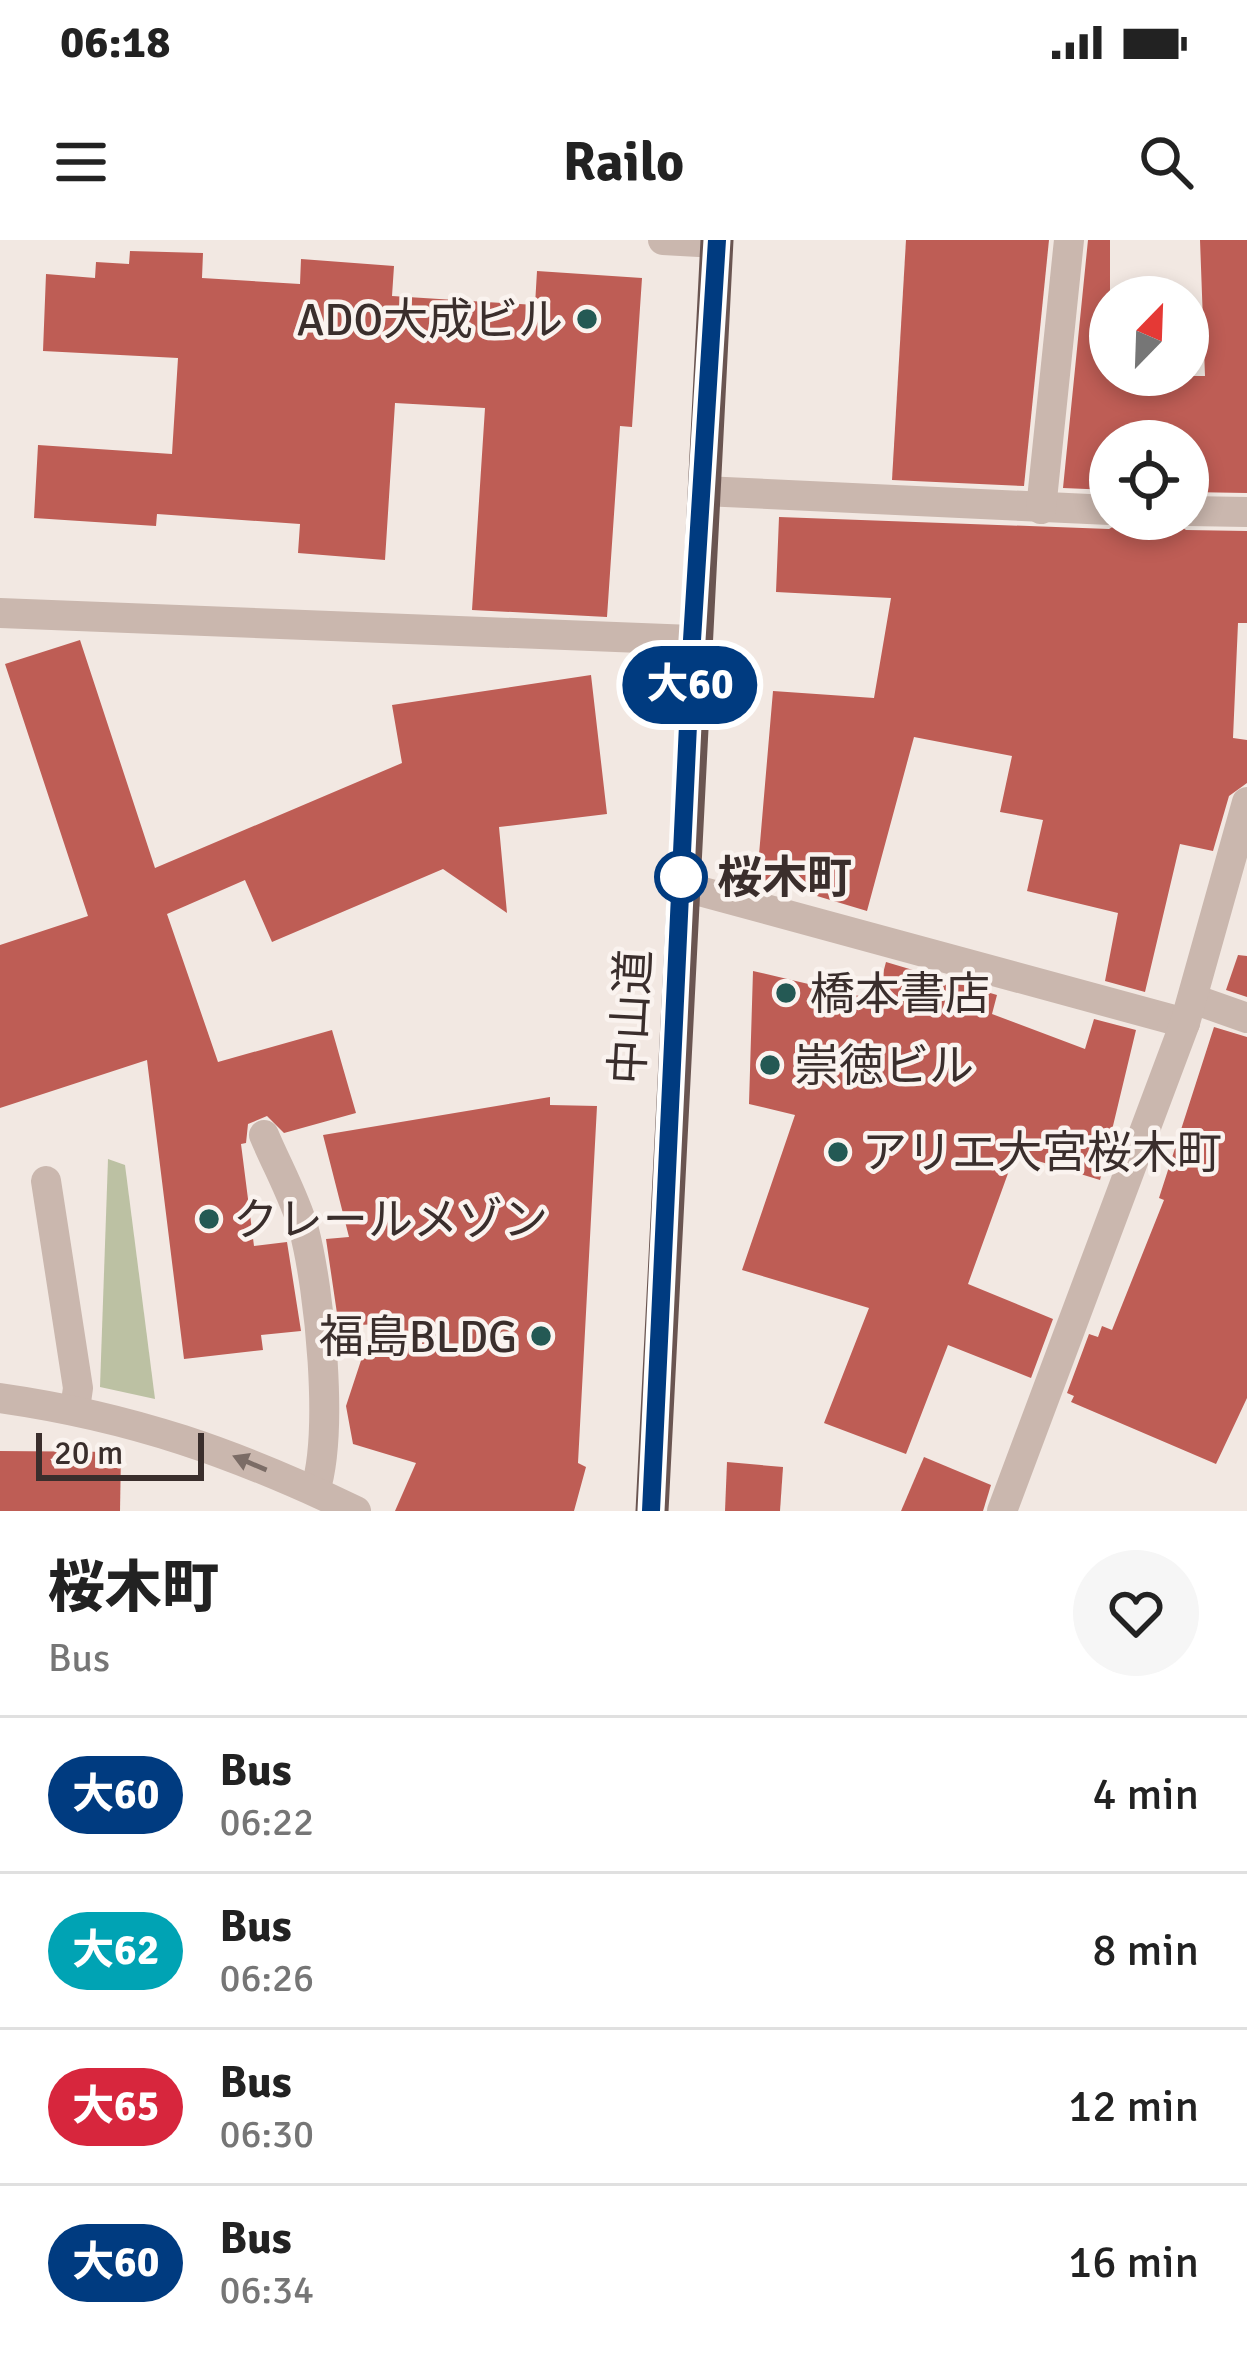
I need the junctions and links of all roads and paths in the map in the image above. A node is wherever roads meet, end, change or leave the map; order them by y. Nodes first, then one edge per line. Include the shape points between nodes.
1 (663, 240) edge
2 (1069, 240) edge
3 (717, 241) edge
4 (703, 491) junction
5 (1041, 508) junction
6 (1089, 509) edge
7 (1209, 511) edge
8 (1247, 512) edge
9 (0, 613) edge
10 (692, 640) junction
11 (1247, 802) edge
12 (681, 886) junction
13 (1189, 1011) junction
14 (1247, 1018) edge
15 (264, 1135) dead end
16 (46, 1180) dead end
17 (0, 1398) edge
18 (75, 1409) junction
19 (315, 1491) junction
20 (356, 1511) edge
21 (652, 1511) edge
22 (1002, 1511) edge

1 - 3 street
2 - 5 street
3 - 4 highway, 中山道
4 - 5 street
4 - 10 highway, 中山道
5 - 6 street
7 - 8 street
9 - 10 street
10 - 12 highway, 中山道
11 - 13 street
12 - 13 street
12 - 21 highway, 中山道
13 - 14 street
13 - 22 street
15 - 19 street via 304,1230 325,1462
16 - 18 street
17 - 18 street
19 -> 18 street via 199,1441
19 - 20 street

